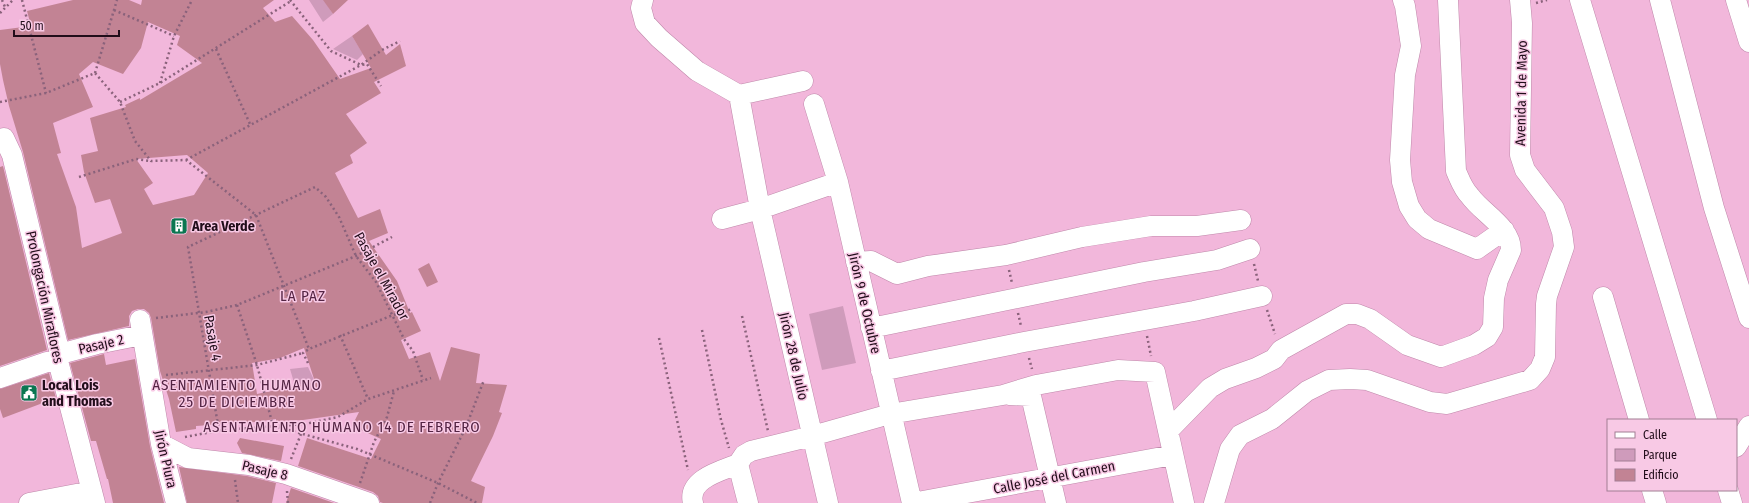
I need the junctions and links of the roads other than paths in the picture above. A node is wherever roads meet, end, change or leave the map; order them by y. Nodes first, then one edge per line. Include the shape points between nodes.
1 (643, 0) edge
2 (1403, 0) edge
3 (1448, 0) edge
4 (1520, 0) edge
5 (1580, 0) edge
6 (1660, 0) edge
7 (1736, 0) edge
8 (1749, 42) edge
9 (804, 81) dead end
10 (739, 95) junction
11 (814, 104) dead end
12 (4, 138) dead end
13 (838, 182) junction
14 (760, 209) junction
15 (722, 219) dead end
16 (1242, 220) dead end
17 (1504, 230) junction
18 (1250, 250) dead end
19 (856, 262) junction
20 (1262, 296) dead end
21 (1603, 297) dead end
22 (1749, 318) edge
23 (141, 328) joint
24 (871, 328) junction
25 (59, 357) junction
26 (881, 371) junction
27 (0, 378) edge
28 (1004, 395) junction
29 (890, 414) junction
30 (1639, 419) edge
31 (1707, 419) edge
32 (1749, 426) edge
33 (1168, 431) junction
34 (812, 436) junction
35 (161, 442) junction
36 (1737, 445) edge
37 (1173, 455) junction
38 (736, 465) junction
39 (1050, 478) junction
40 (1652, 491) edge
41 (1728, 491) edge
42 (694, 495) edge
43 (93, 497) edge
44 (362, 501) edge
45 (29, 503) edge
46 (176, 503) edge
47 (748, 503) edge
48 (828, 503) edge
49 (912, 503) edge
50 (1056, 503) edge
51 (1184, 503) edge
52 (1214, 503) edge
53 (1656, 503) edge
54 (1732, 503) edge

1 - 10 street via 641,8 645,23 659,38 697,72
2 - 17 street via 1411,46 1405,75 1400,160 1402,182 1409,206 1417,220 1429,229 1477,249
3 - 17 street via 1456,171 1470,197
4 - 52 street, Avenida 1 de Mayo via 1520,155 1525,170 1554,208 1564,247 1546,304 1545,357 1540,369 1530,380 1447,404 1430,402 1367,380 1329,380 1308,391 1272,419 1240,435 1230,449
5 - 31 street
6 - 22 street via 1714,208
7 - 8 street
9 - 10 street
10 - 14 street, Jirón 28 de Julio
11 - 13 street, Jirón 9 de Octubre
12 - 25 street, Prolongación Miraflores via 12,155
13 - 14 street
13 - 19 street, Jirón 9 de Octubre
14 - 15 street
14 - 34 street, Jirón 28 de Julio
16 - 19 street via 1197,226 1151,226 1082,237 1006,255 928,266 897,274 871,261
17 - 33 street via 1511,250 1498,280 1494,298 1493,327 1487,336 1474,345 1441,356 1407,345 1370,319 1357,314 1346,314 1281,350 1274,359 1225,379 1210,388
18 - 24 street via 1217,260 1144,272
19 - 24 street, Jirón 9 de Octubre
20 - 26 street
21 - 30 street
23 - 25 street, Pasaje 2
23 - 35 street, Jirón Piura
24 - 26 street, Jirón 9 de Octubre
25 - 27 street, Pasaje 2
25 - 43 street, Prolongación Miraflores
26 - 29 street, Jirón 9 de Octubre
28 - 29 street
28 - 33 street via 1036,385 1118,370 1154,372
28 - 39 street via 1031,396
29 - 34 street
29 - 49 street, Jirón 9 de Octubre
32 - 36 street
33 - 37 street
34 - 38 street via 751,451
34 - 48 street, Jirón 28 de Julio
35 - 44 street, Pasaje 8 via 188,458 233,463 286,474
35 - 46 street, Jirón Piura
37 - 39 street, Calle José del Carmen
37 - 51 street
38 - 42 street via 701,481
38 - 47 street
39 - 49 street, Calle José del Carmen
39 - 50 street
40 - 53 street
41 - 54 street
43 - 45 street

